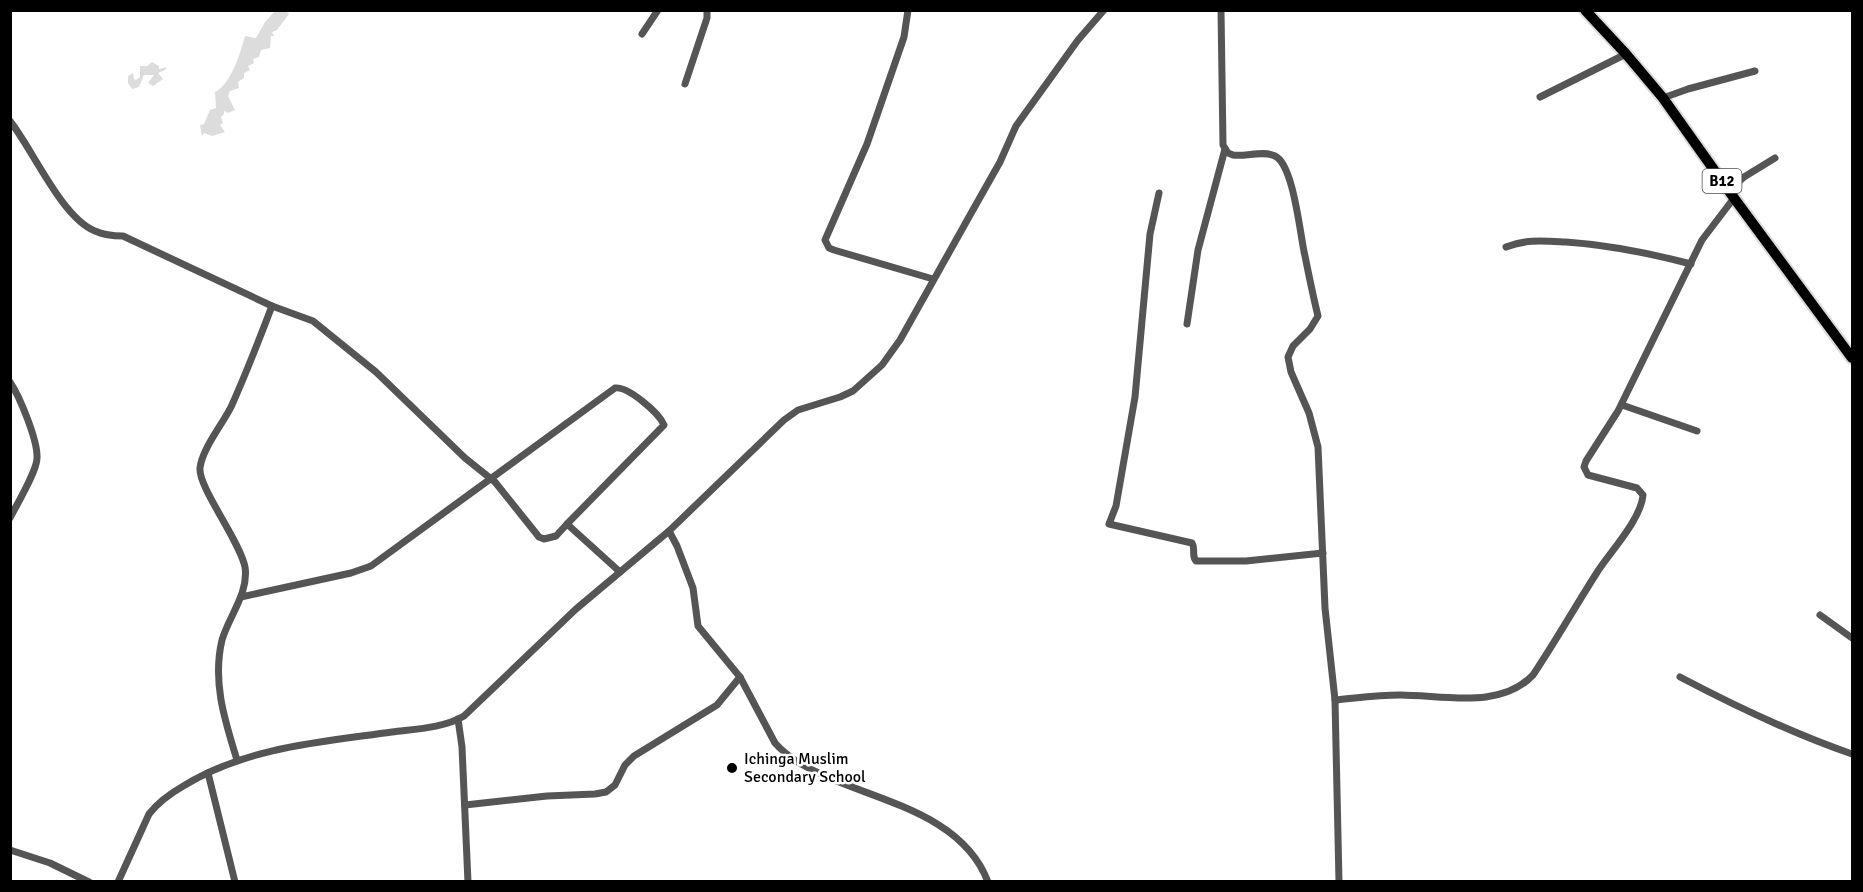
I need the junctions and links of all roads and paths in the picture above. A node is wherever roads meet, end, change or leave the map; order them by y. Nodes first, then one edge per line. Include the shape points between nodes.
1 (658, 10) edge
2 (707, 10) edge
3 (908, 10) edge
4 (1104, 10) edge
5 (1221, 10) edge
6 (1585, 10) edge
7 (642, 34) dead end
8 (1626, 54) junction
9 (1755, 71) dead end
10 (685, 84) dead end
11 (1540, 97) dead end
12 (1663, 98) junction
13 (10, 121) edge
14 (1226, 149) junction
15 (1775, 158) dead end
16 (1158, 193) dead end
17 (1731, 194) junction
18 (1506, 247) dead end
19 (1691, 264) junction
20 (933, 279) junction
21 (272, 306) junction
22 (1187, 324) dead end
23 (1852, 358) edge
24 (10, 382) edge
25 (1622, 405) junction
26 (1697, 431) dead end
27 (491, 479) junction
28 (10, 518) edge
29 (567, 524) junction
30 (669, 531) junction
31 (1323, 553) junction
32 (620, 572) junction
33 (241, 597) junction
34 (1820, 615) dead end
35 (1852, 638) edge
36 (740, 677) junction
37 (1680, 677) dead end
38 (1335, 700) junction
39 (458, 719) junction
40 (1852, 754) edge
41 (237, 760) junction
42 (208, 773) junction
43 (465, 805) junction
44 (10, 850) edge
45 (89, 882) edge
46 (118, 882) edge
47 (235, 882) edge
48 (468, 882) edge
49 (988, 882) edge
50 (1339, 882) edge

1 - 7 street
2 - 10 street
3 - 20 street via 904,37 867,144 825,240 834,250
4 - 20 street via 1017,126
5 - 14 street
6 - 8 highway, B12
8 - 11 street
8 - 12 highway, B12
9 - 12 street
12 - 17 highway, B12
13 - 21 street via 69,208 89,227 111,236 123,236
14 - 22 street via 1198,250
14 - 31 street via 1233,155 1277,157 1296,203 1318,316 1288,357 1317,438
15 - 17 street via 1744,177
16 - 31 street via 1150,234 1135,397 1116,506 1109,524 1191,543 1196,561 1246,561
17 - 19 street
17 - 23 highway, B12
18 - 19 street via 1544,241 1602,245
19 - 25 street
20 - 30 street via 900,340 876,373 853,391 784,420
21 - 27 street via 324,329
21 - 33 street via 230,409 200,469 244,564
24 - 28 street via 25,412 38,458
25 - 26 street
25 - 38 street via 1584,469 1594,478 1639,489 1642,502 1533,675 1504,694 1489,696 1385,695
27 - 29 street via 540,537 556,536
27 - 29 street via 615,388 624,389 664,425
27 - 33 street via 371,566
29 - 32 street
30 - 32 street
30 - 36 street via 693,588 698,626
31 - 38 street
32 - 39 street
33 - 41 street via 223,639 218,677
34 - 35 street
36 - 43 street via 717,705 634,756 606,792
36 - 49 street via 782,751 818,773 944,827 978,863
37 - 40 street via 1799,736
38 - 50 street
39 - 41 street via 292,746
39 - 43 street
41 - 42 street
42 - 46 street via 155,806
42 - 47 street
43 - 48 street
44 - 45 street

